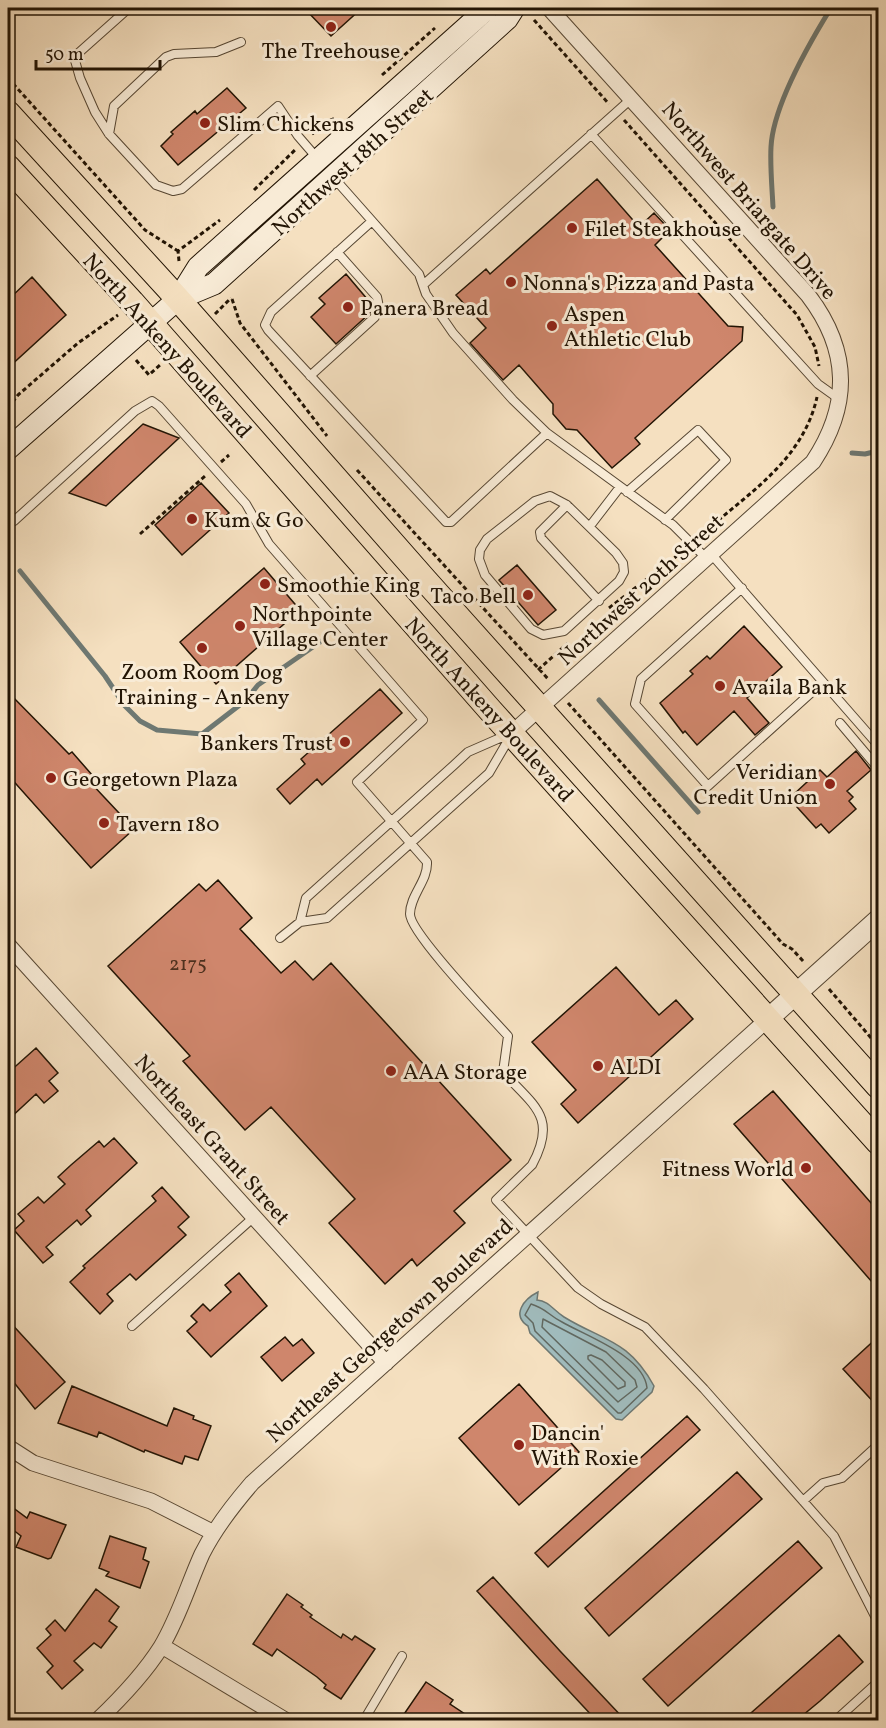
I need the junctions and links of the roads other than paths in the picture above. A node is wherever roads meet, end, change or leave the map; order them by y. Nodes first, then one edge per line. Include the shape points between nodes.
1 (129, 8) edge
2 (488, 8) edge
3 (514, 8) edge
4 (549, 8) edge
5 (242, 42) dead end
6 (631, 99) junction
7 (8, 113) edge
8 (109, 134) junction
9 (591, 134) junction
10 (318, 159) junction
11 (8, 167) edge
12 (334, 178) junction
13 (372, 220) junction
14 (337, 252) junction
15 (423, 285) junction
16 (178, 299) junction
17 (151, 323) junction
18 (310, 376) junction
19 (840, 400) junction
20 (547, 433) junction
21 (8, 449) edge
22 (798, 478) joint
23 (624, 490) junction
24 (567, 505) junction
25 (665, 520) junction
26 (14, 521) dead end
27 (590, 526) junction
28 (710, 557) junction
29 (742, 588) junction
30 (599, 600) junction
31 (823, 682) junction
32 (541, 709) junction
33 (840, 723) dead end
34 (512, 733) junction
35 (879, 745) edge
36 (879, 768) edge
37 (392, 822) junction
38 (411, 843) junction
39 (879, 920) edge
40 (300, 922) junction
41 (280, 938) dead end
42 (8, 945) edge
43 (796, 994) junction
44 (768, 1019) junction
45 (879, 1086) edge
46 (879, 1142) edge
47 (254, 1217) junction
48 (528, 1235) junction
49 (132, 1326) dead end
50 (386, 1363) junction
51 (879, 1445) edge
52 (8, 1447) edge
53 (803, 1501) junction
54 (214, 1533) junction
55 (879, 1622) edge
56 (162, 1646) junction
57 (402, 1656) dead end
58 (879, 1682) edge
59 (98, 1720) edge
60 (285, 1720) edge
61 (363, 1720) edge
62 (836, 1720) edge

1 - 8 lane via 74,57 94,112
2 - 10 main road
3 - 12 main road, Northwest 18th Street via 507,19
4 - 6 street, Northwest Briargate Drive
5 - 8 lane via 216,52 166,57 114,106
6 - 9 lane
6 - 19 street, Northwest Briargate Drive via 821,312 838,353
7 - 16 main road, North Ankeny Boulevard
8 - 10 lane via 156,185 173,191 182,189 278,106
9 - 15 lane
9 - 19 lane via 818,384
10 - 16 main road via 198,267
11 - 17 main road, North Ankeny Boulevard
12 - 13 lane
12 - 16 main road, Northwest 18th Street via 214,284
13 - 14 lane
13 - 15 lane via 419,274
14 - 18 lane via 377,297 379,307 375,317
14 - 18 lane via 267,318 268,330
15 - 20 lane via 453,333
16 - 17 main road
16 - 32 main road, North Ankeny Boulevard
17 - 21 main road
17 - 34 main road, North Ankeny Boulevard
18 - 20 lane via 446,522 451,522
19 - 22 street, Northwest Briargate Drive via 826,443
20 - 23 lane
22 - 28 street, Northwest 20th Street
23 - 25 lane
23 - 25 lane via 698,429 726,460
23 - 27 lane
24 - 27 lane
24 - 30 lane via 544,526 542,538
24 - 30 lane via 550,496 535,501 487,539 480,550 481,569 531,629 543,635 564,631
25 - 28 lane
26 - 37 lane via 147,402 159,406 246,504 269,544 423,720 357,782
27 - 30 lane via 623,562 619,582
28 - 29 lane
28 - 32 street, Northwest 20th Street
29 - 31 lane
29 - 31 lane via 641,679 634,704 708,786
31 - 35 lane
32 - 34 street, Northwest 20th Street
32 - 43 main road, North Ankeny Boulevard
33 - 36 lane
34 - 37 lane via 468,752
34 - 38 lane via 489,773
34 - 44 main road, North Ankeny Boulevard
37 - 38 lane
37 - 40 lane via 306,898
38 - 40 lane via 327,918
38 - 48 lane via 427,862 427,873 411,905 412,923 508,1036 503,1072 542,1115 544,1136 532,1165 496,1200
39 - 43 street
40 - 41 lane
42 - 47 street, Northeast Grant Street
43 - 44 street
43 - 45 main road, North Ankeny Boulevard
44 - 46 main road, North Ankeny Boulevard
44 - 48 street, Northeast Georgetown Boulevard
47 - 49 lane
47 - 50 street, Northeast Grant Street
48 - 50 street, Northeast Georgetown Boulevard
48 - 53 lane via 581,1291 645,1327 661,1341
50 - 54 street, Northeast Georgetown Boulevard via 252,1483
51 - 53 lane via 842,1478 823,1483
52 - 54 street via 33,1463 152,1501
53 - 55 lane via 834,1536
54 - 56 street, Northeast Georgetown Boulevard
56 - 59 street, Northeast Georgetown Boulevard
56 - 60 street
57 - 61 lane
58 - 62 lane

